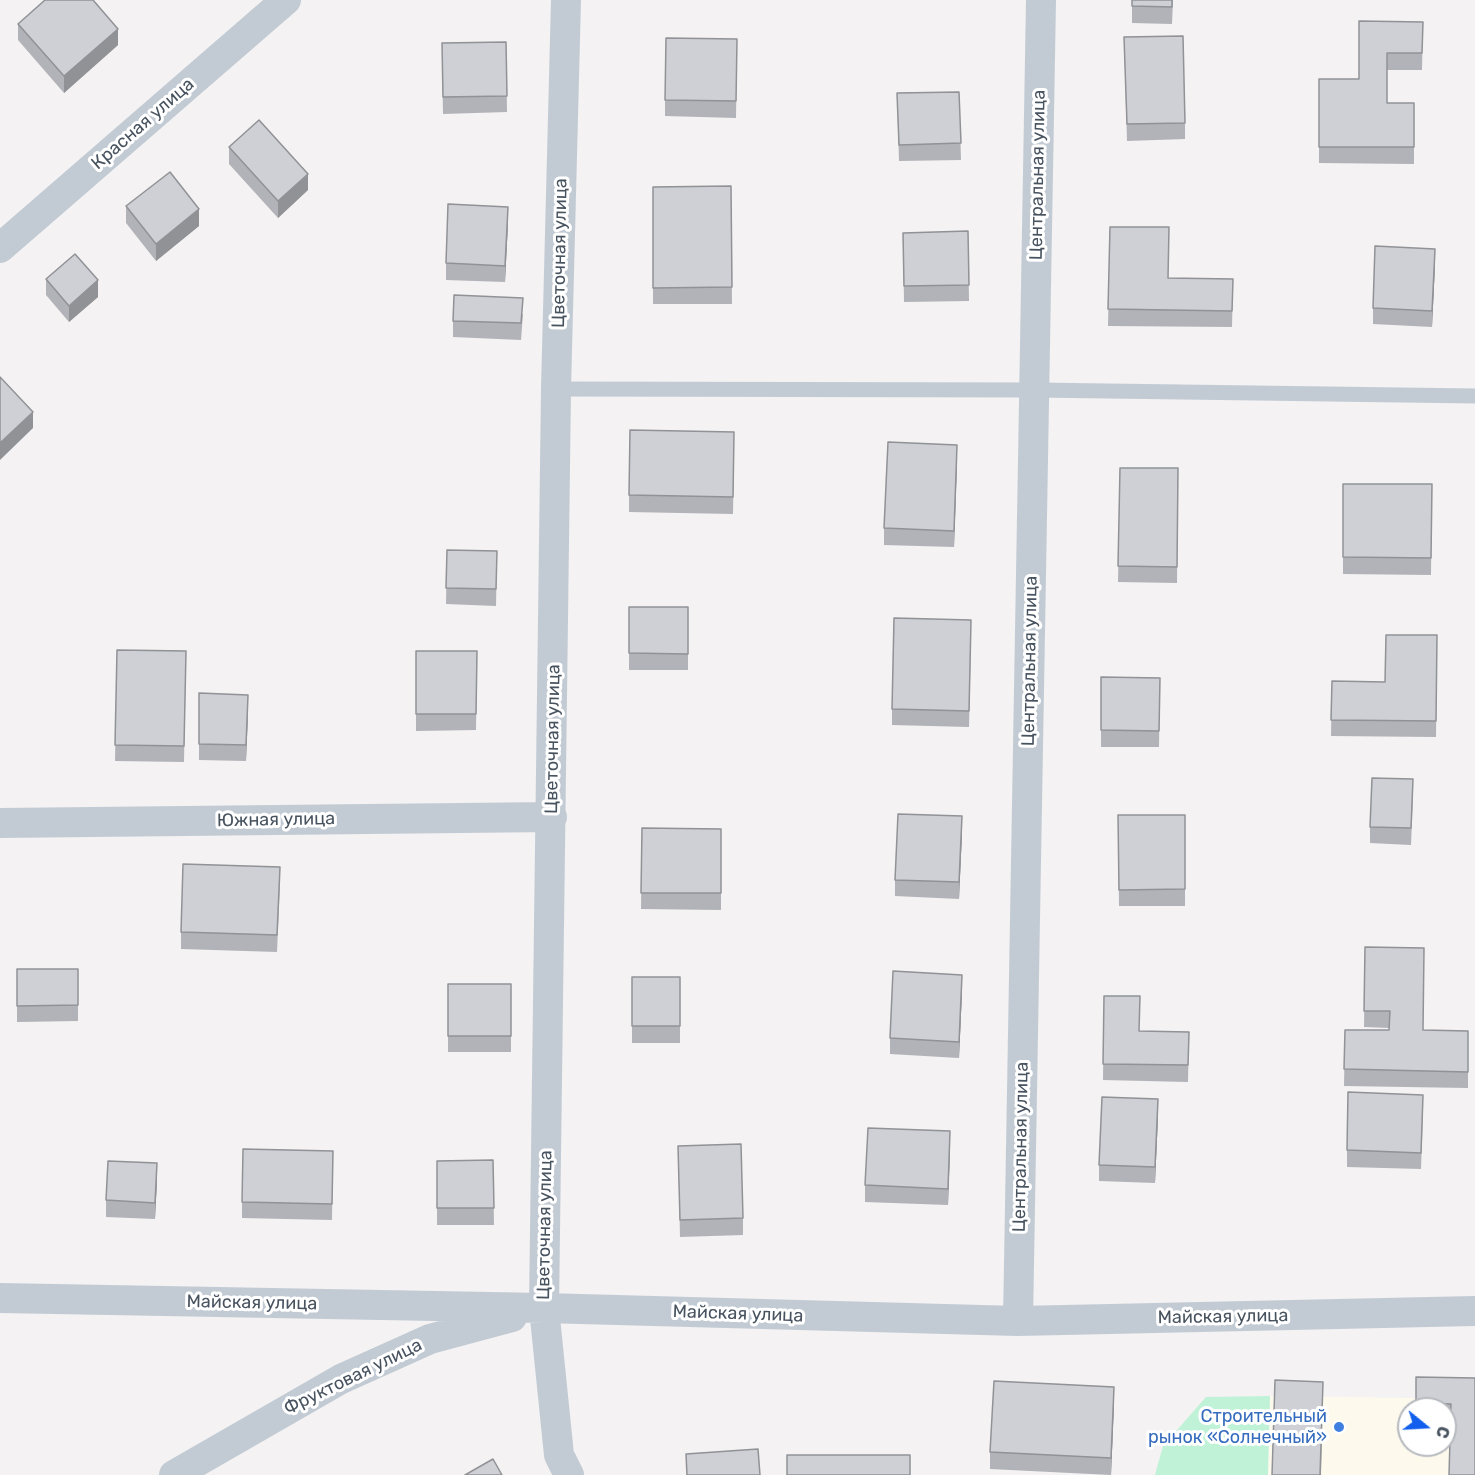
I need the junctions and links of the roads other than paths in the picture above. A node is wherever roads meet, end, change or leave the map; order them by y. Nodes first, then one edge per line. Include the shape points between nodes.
1 (286, 0) edge
2 (566, 0) edge
3 (1041, 0) edge
4 (0, 248) edge
5 (556, 389) junction
6 (1035, 390) junction
7 (1475, 396) edge
8 (552, 817) junction
9 (0, 823) edge
10 (0, 1298) edge
11 (544, 1308) junction
12 (1475, 1311) edge
13 (1018, 1321) junction
14 (174, 1475) edge
15 (569, 1475) edge

1 - 4 street, Красная улица
2 - 5 street, Цветочная улица
3 - 6 street, Центральная улица
5 - 6 lane
5 - 8 street, Цветочная улица
6 - 7 lane
6 - 13 street, Центральная улица
8 - 9 street, Южная улица
8 - 11 street, Цветочная улица
10 - 11 street, Майская улица
11 - 13 street, Майская улица
11 - 14 street, Фруктовая улица via 430,1339 341,1379
11 - 15 street, Цветочная улица via 559,1455
12 - 13 street, Майская улица

